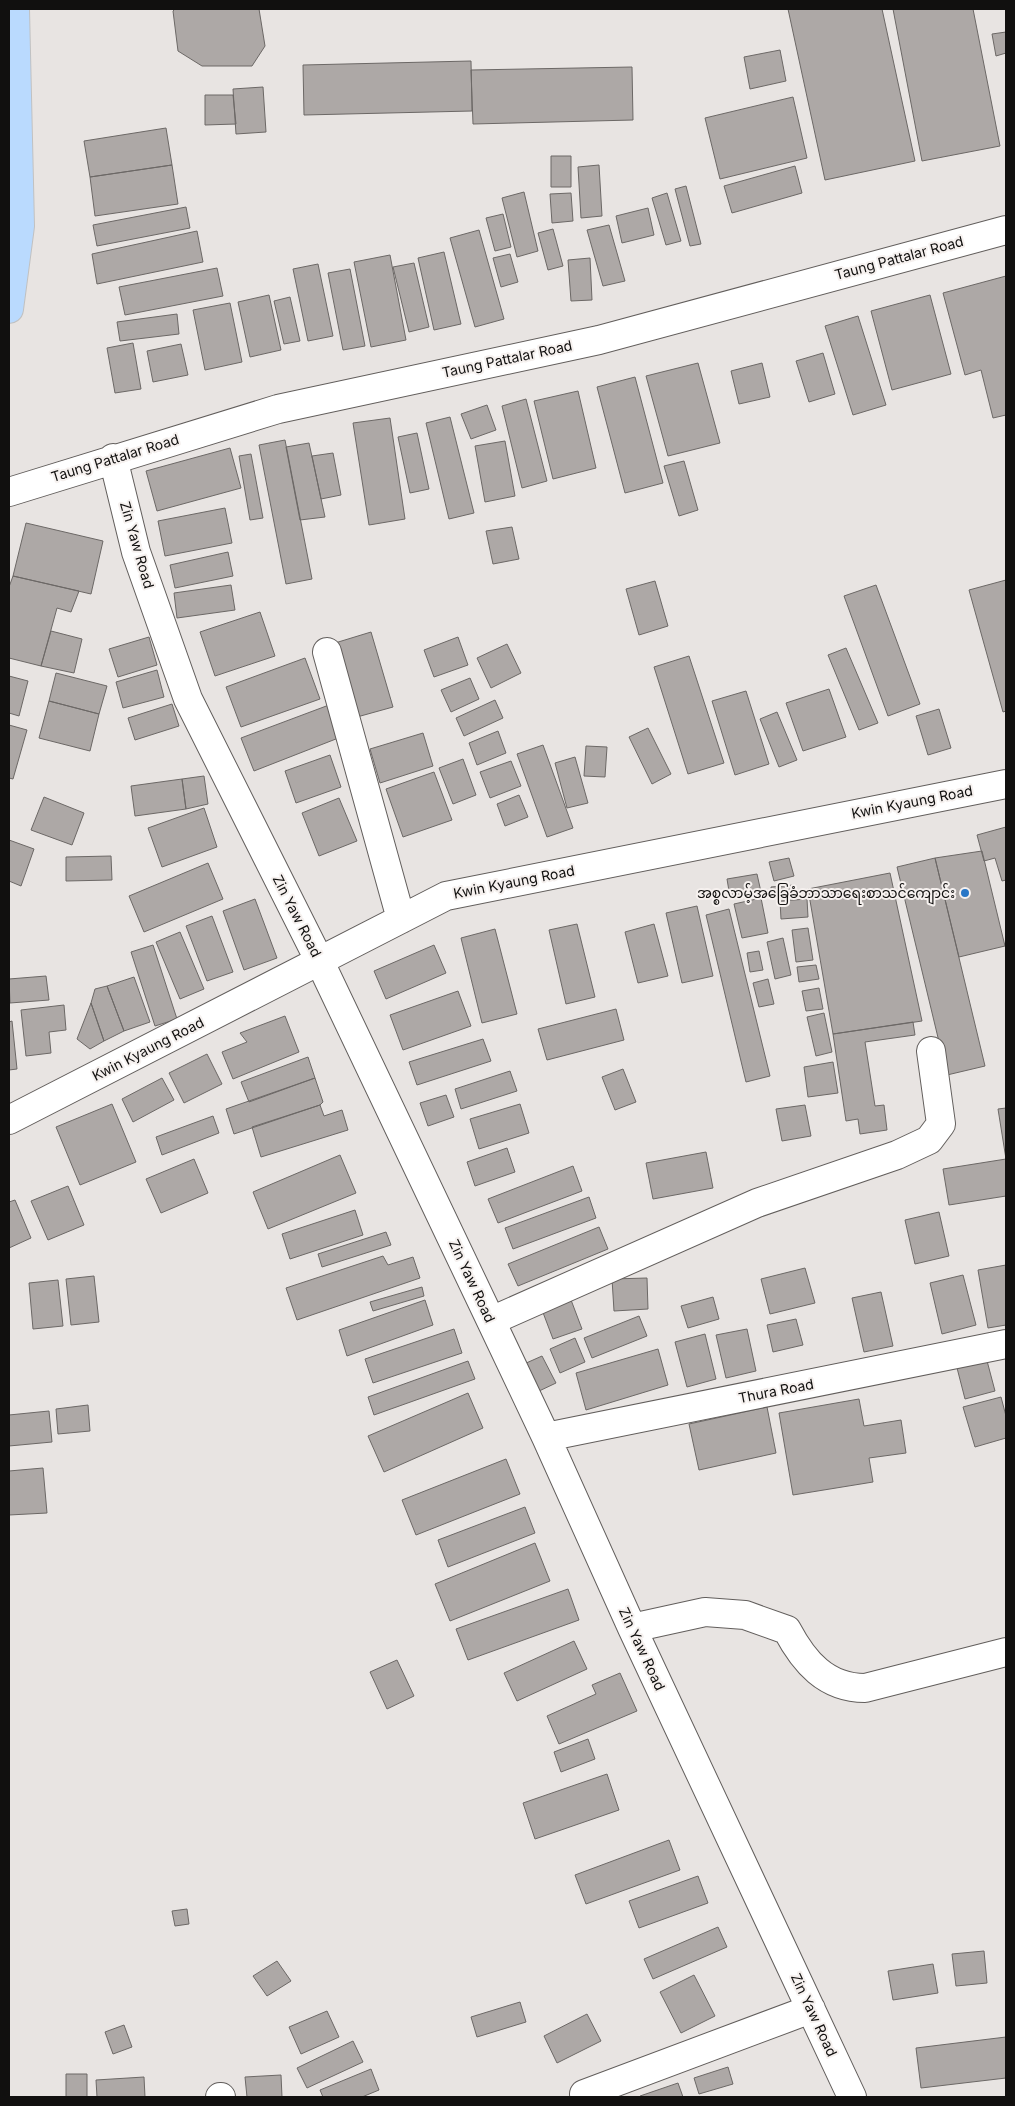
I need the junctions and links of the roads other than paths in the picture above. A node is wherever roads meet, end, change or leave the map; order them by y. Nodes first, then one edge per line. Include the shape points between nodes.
1 (15, 9) edge
2 (1006, 230) edge
3 (9, 309) edge
4 (114, 458) junction
5 (9, 492) edge
6 (328, 652) dead end
7 (1006, 784) edge
8 (401, 919) junction
9 (320, 962) junction
10 (931, 1051) dead end
11 (9, 1120) edge
12 (491, 1321) junction
13 (1006, 1344) edge
14 (546, 1437) junction
15 (632, 1628) junction
16 (1006, 1652) edge
17 (811, 2009) junction
18 (584, 2094) dead end
19 (852, 2097) edge

1 - 3 main road via 20,226
2 - 4 street, Taung Pattalar Road via 599,340 278,409
4 - 5 street, Taung Pattalar Road
4 - 9 street, Zin Yaw Road via 136,552 188,699
6 - 8 street
7 - 8 street, Kwin Kyaung Road via 446,896
8 - 9 street, Kwin Kyaung Road
9 - 11 street, Kwin Kyaung Road
9 - 12 street, Zin Yaw Road
10 - 12 street via 941,1124 929,1140 897,1155 757,1203
12 - 14 street, Zin Yaw Road
13 - 14 street, Thura Road
14 - 15 street, Zin Yaw Road
15 - 16 street via 704,1612 745,1615 786,1630 799,1653 821,1675 851,1688 865,1688
15 - 17 street, Zin Yaw Road
17 - 18 street
17 - 19 street, Zin Yaw Road

